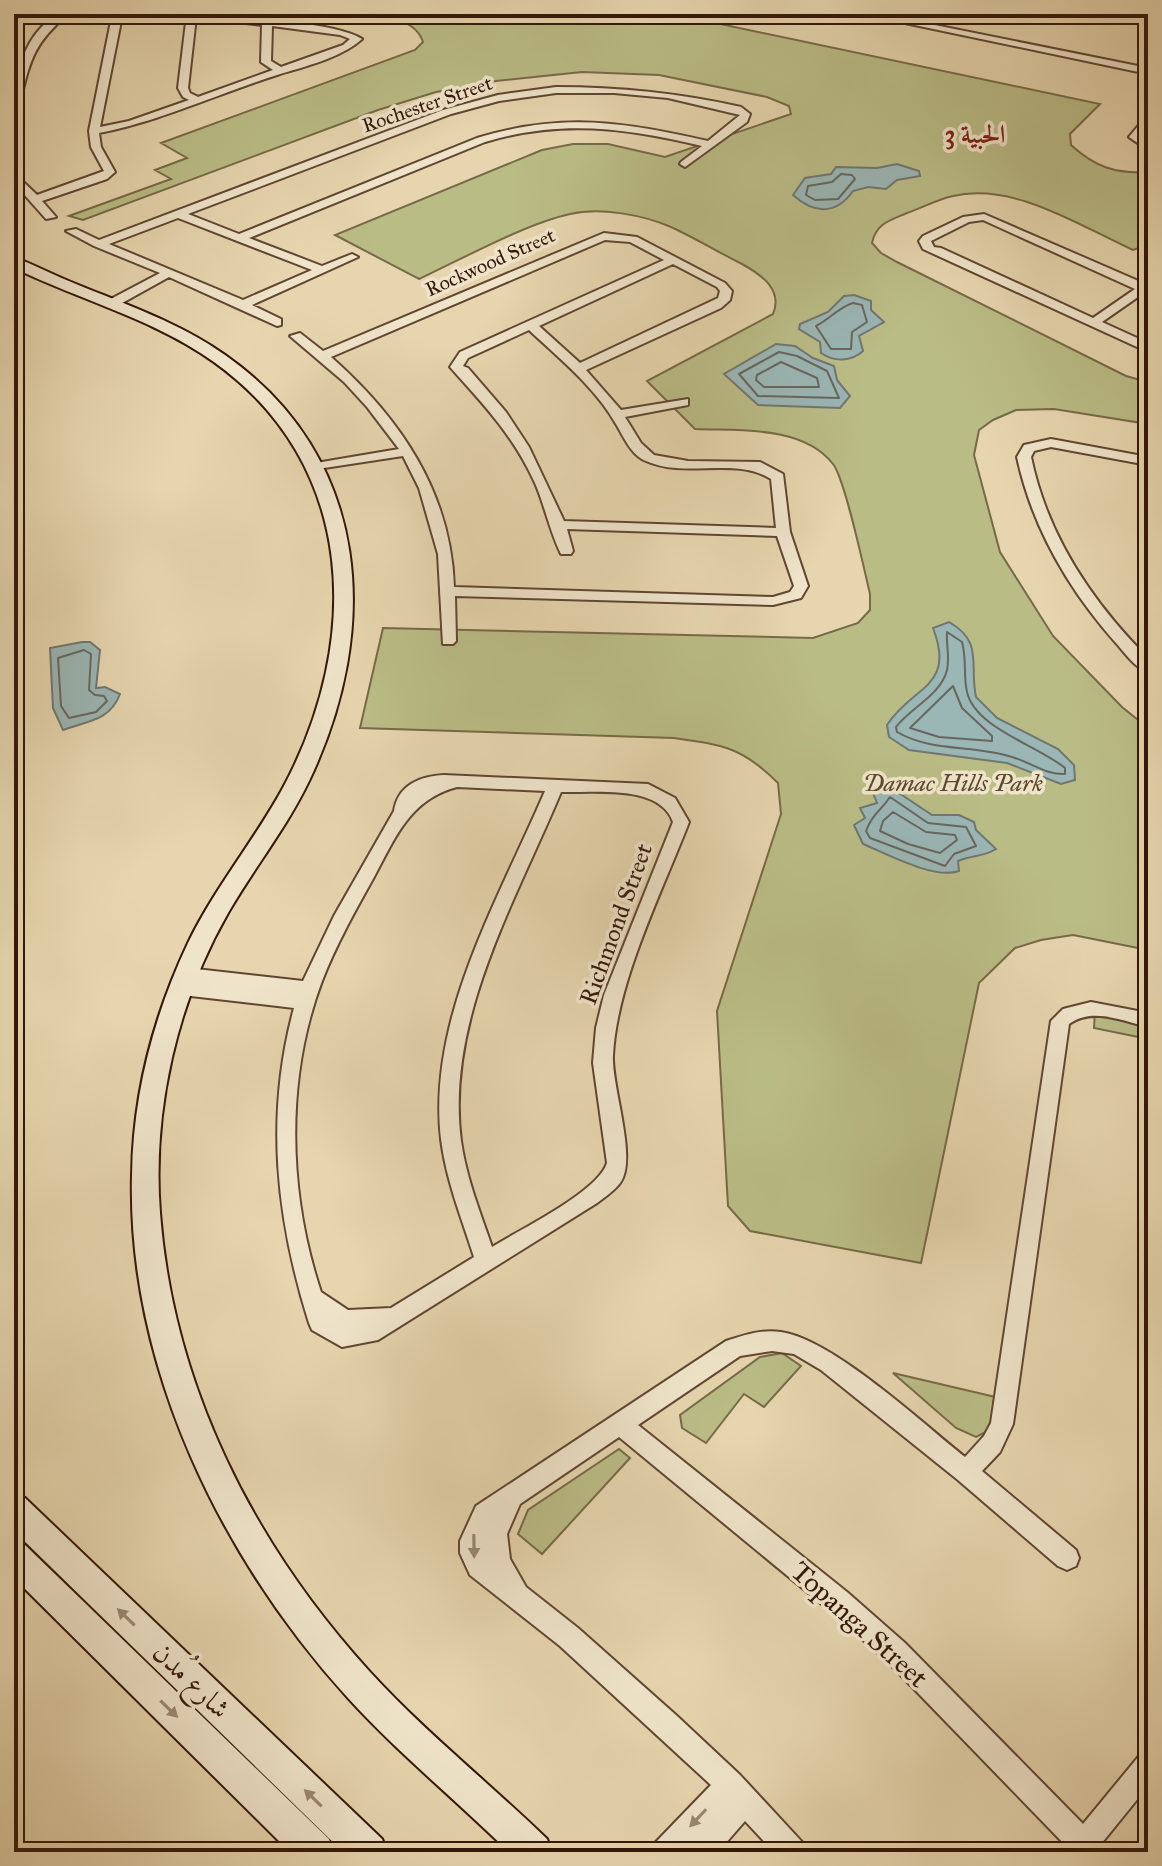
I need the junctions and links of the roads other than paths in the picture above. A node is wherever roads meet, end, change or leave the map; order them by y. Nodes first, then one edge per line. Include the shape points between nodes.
1 (63, 14) edge
2 (120, 14) edge
3 (194, 14) edge
4 (867, 14) edge
5 (891, 14) edge
6 (267, 23) junction
7 (1148, 69) edge
8 (19, 70) edge
9 (281, 71) junction
10 (197, 100) junction
11 (14, 106) edge
12 (1148, 117) edge
13 (94, 131) junction
14 (710, 145) junction
15 (1148, 147) edge
16 (685, 164) dead end
17 (14, 176) edge
18 (33, 200) junction
19 (178, 214) junction
20 (50, 217) dead end
21 (72, 231) dead end
22 (240, 237) junction
23 (98, 244) junction
24 (352, 257) dead end
25 (673, 260) junction
26 (14, 262) edge
27 (322, 270) junction
28 (176, 274) junction
29 (1145, 286) edge
30 (244, 304) junction
31 (116, 305) junction
32 (277, 322) dead end
33 (1092, 324) junction
34 (531, 325) junction
35 (296, 336) dead end
36 (1148, 348) edge
37 (323, 356) junction
38 (578, 369) junction
39 (683, 402) dead end
40 (617, 415) junction
41 (409, 454) junction
42 (1148, 461) edge
43 (317, 471) junction
44 (559, 525) junction
45 (783, 532) junction
46 (566, 551) dead end
47 (448, 591) junction
48 (448, 641) dead end
49 (1148, 667) edge
50 (555, 786) junction
51 (184, 982) junction
52 (307, 995) junction
53 (1148, 1020) edge
54 (486, 1261) junction
55 (618, 1423) junction
56 (966, 1472) junction
57 (14, 1509) edge
58 (14, 1556) edge
59 (1067, 1558) dead end
60 (1148, 1765) edge
61 (738, 1792) junction
62 (1087, 1848) edge
63 (316, 1852) edge
64 (369, 1852) edge
65 (534, 1852) edge
66 (666, 1852) edge
67 (700, 1852) edge
68 (792, 1852) edge

1 - 8 street via 38,31
2 - 13 street
3 - 6 street
3 - 10 street via 183,88
4 - 7 street
5 - 7 street
6 - 9 street via 266,62
6 - 9 street via 357,39
8 - 11 street
9 - 10 street
10 - 13 street
12 - 15 street via 1134,137
13 - 18 street via 108,174
14 - 16 street, Rochester Street
14 - 19 street, Rochester Street via 743,120 743,112 628,91 527,93 459,108
14 - 22 street via 616,124 568,122 521,128
17 - 18 street
18 - 20 street
19 - 22 street
19 - 23 street, Rochester Street
21 - 23 street
22 - 27 street
23 - 28 street
24 - 27 street
25 - 34 street
25 - 37 street, Rockwood Street via 628,237 599,237
25 - 38 street, Rockwood Street via 721,285 724,300
26 - 31 street
27 - 30 street
28 - 30 street
28 - 31 street
29 - 33 street
29 - 33 street via 985,221 959,222 927,238 926,245 947,256
30 - 32 street
31 - 43 street via 175,331 225,362 271,404
33 - 36 street
34 - 38 street
34 - 44 street via 473,351 462,365 526,452
35 - 37 street
37 - 41 street via 370,399
38 - 40 street
39 - 40 street
40 - 45 street via 637,449 649,458 740,465 764,473 779,487
41 - 43 street
41 - 47 street via 437,520
42 - 49 street via 1070,446 1043,449 1025,465 1042,518 1075,580
43 - 51 street via 340,530 346,568 340,669 316,744 203,937
44 - 45 street
44 - 46 street
45 - 47 street via 801,586 796,595 781,601
47 - 48 street
50 - 52 street, Richmond Street via 455,782 422,792 402,810 335,930
50 - 54 street via 470,984 450,1058 451,1140
50 - 54 street, Richmond Street via 648,790 671,803 681,822 605,1028 603,1063 617,1163 613,1177
51 - 52 street
51 - 65 street via 152,1092 146,1211 152,1274 187,1406 254,1545 301,1615 356,1683
52 - 54 street, Richmond Street via 284,1112 285,1172 294,1234 320,1323 342,1337 370,1333
53 - 56 street via 1078,1009 1060,1021 1005,1412 992,1444
55 - 56 street via 734,1348 773,1339 812,1351
55 - 61 street via 484,1514 471,1543 474,1559 483,1572 619,1678
55 - 62 street, Topanga Street via 884,1642
56 - 59 street
64 -> 57 street, شارع مُدن
58 -> 63 street, شارع مُدن
60 - 62 street, Topanga Street
61 -> 66 street
61 - 67 street
61 - 68 street

